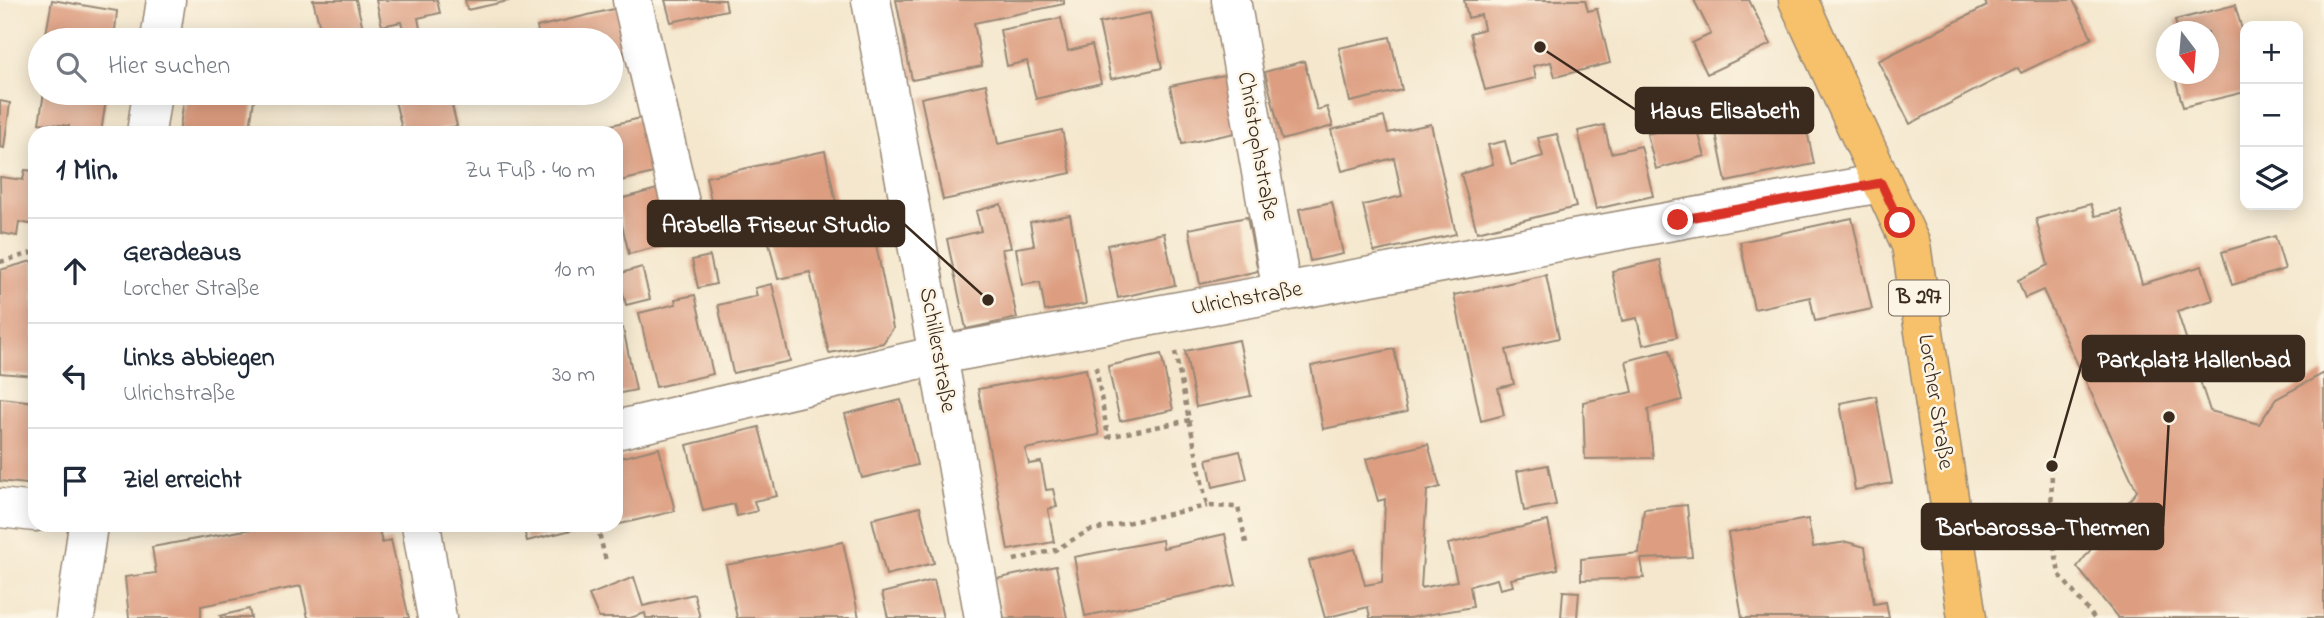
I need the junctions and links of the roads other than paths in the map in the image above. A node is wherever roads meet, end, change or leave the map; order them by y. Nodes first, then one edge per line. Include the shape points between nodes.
1 (166, 0) edge
2 (632, 0) edge
3 (871, 0) edge
4 (1231, 0) edge
5 (1798, 0) edge
6 (162, 28) edge
7 (150, 105) edge
8 (147, 126) edge
9 (1881, 183) junction
10 (680, 203) dead end
11 (1282, 292) junction
12 (938, 355) junction
13 (623, 428) edge
14 (0, 508) edge
15 (28, 511) edge
16 (87, 532) edge
17 (422, 532) edge
18 (75, 618) edge
19 (437, 618) edge
20 (984, 618) edge
21 (1967, 618) edge

1 - 6 street
2 - 10 street
3 - 12 street, Schillerstraße
4 - 11 street, Christophstraße
5 - 9 main road, Lorcher Straße / B 297
7 - 8 street
9 - 11 street, Ulrichstraße
9 - 21 main road, Lorcher Straße / B 297 via 1911,245
11 - 12 street, Ulrichstraße
12 - 13 street, Ulrichstraße
12 - 20 street, Schillerstraße
14 - 15 street
16 - 18 street
17 - 19 street

